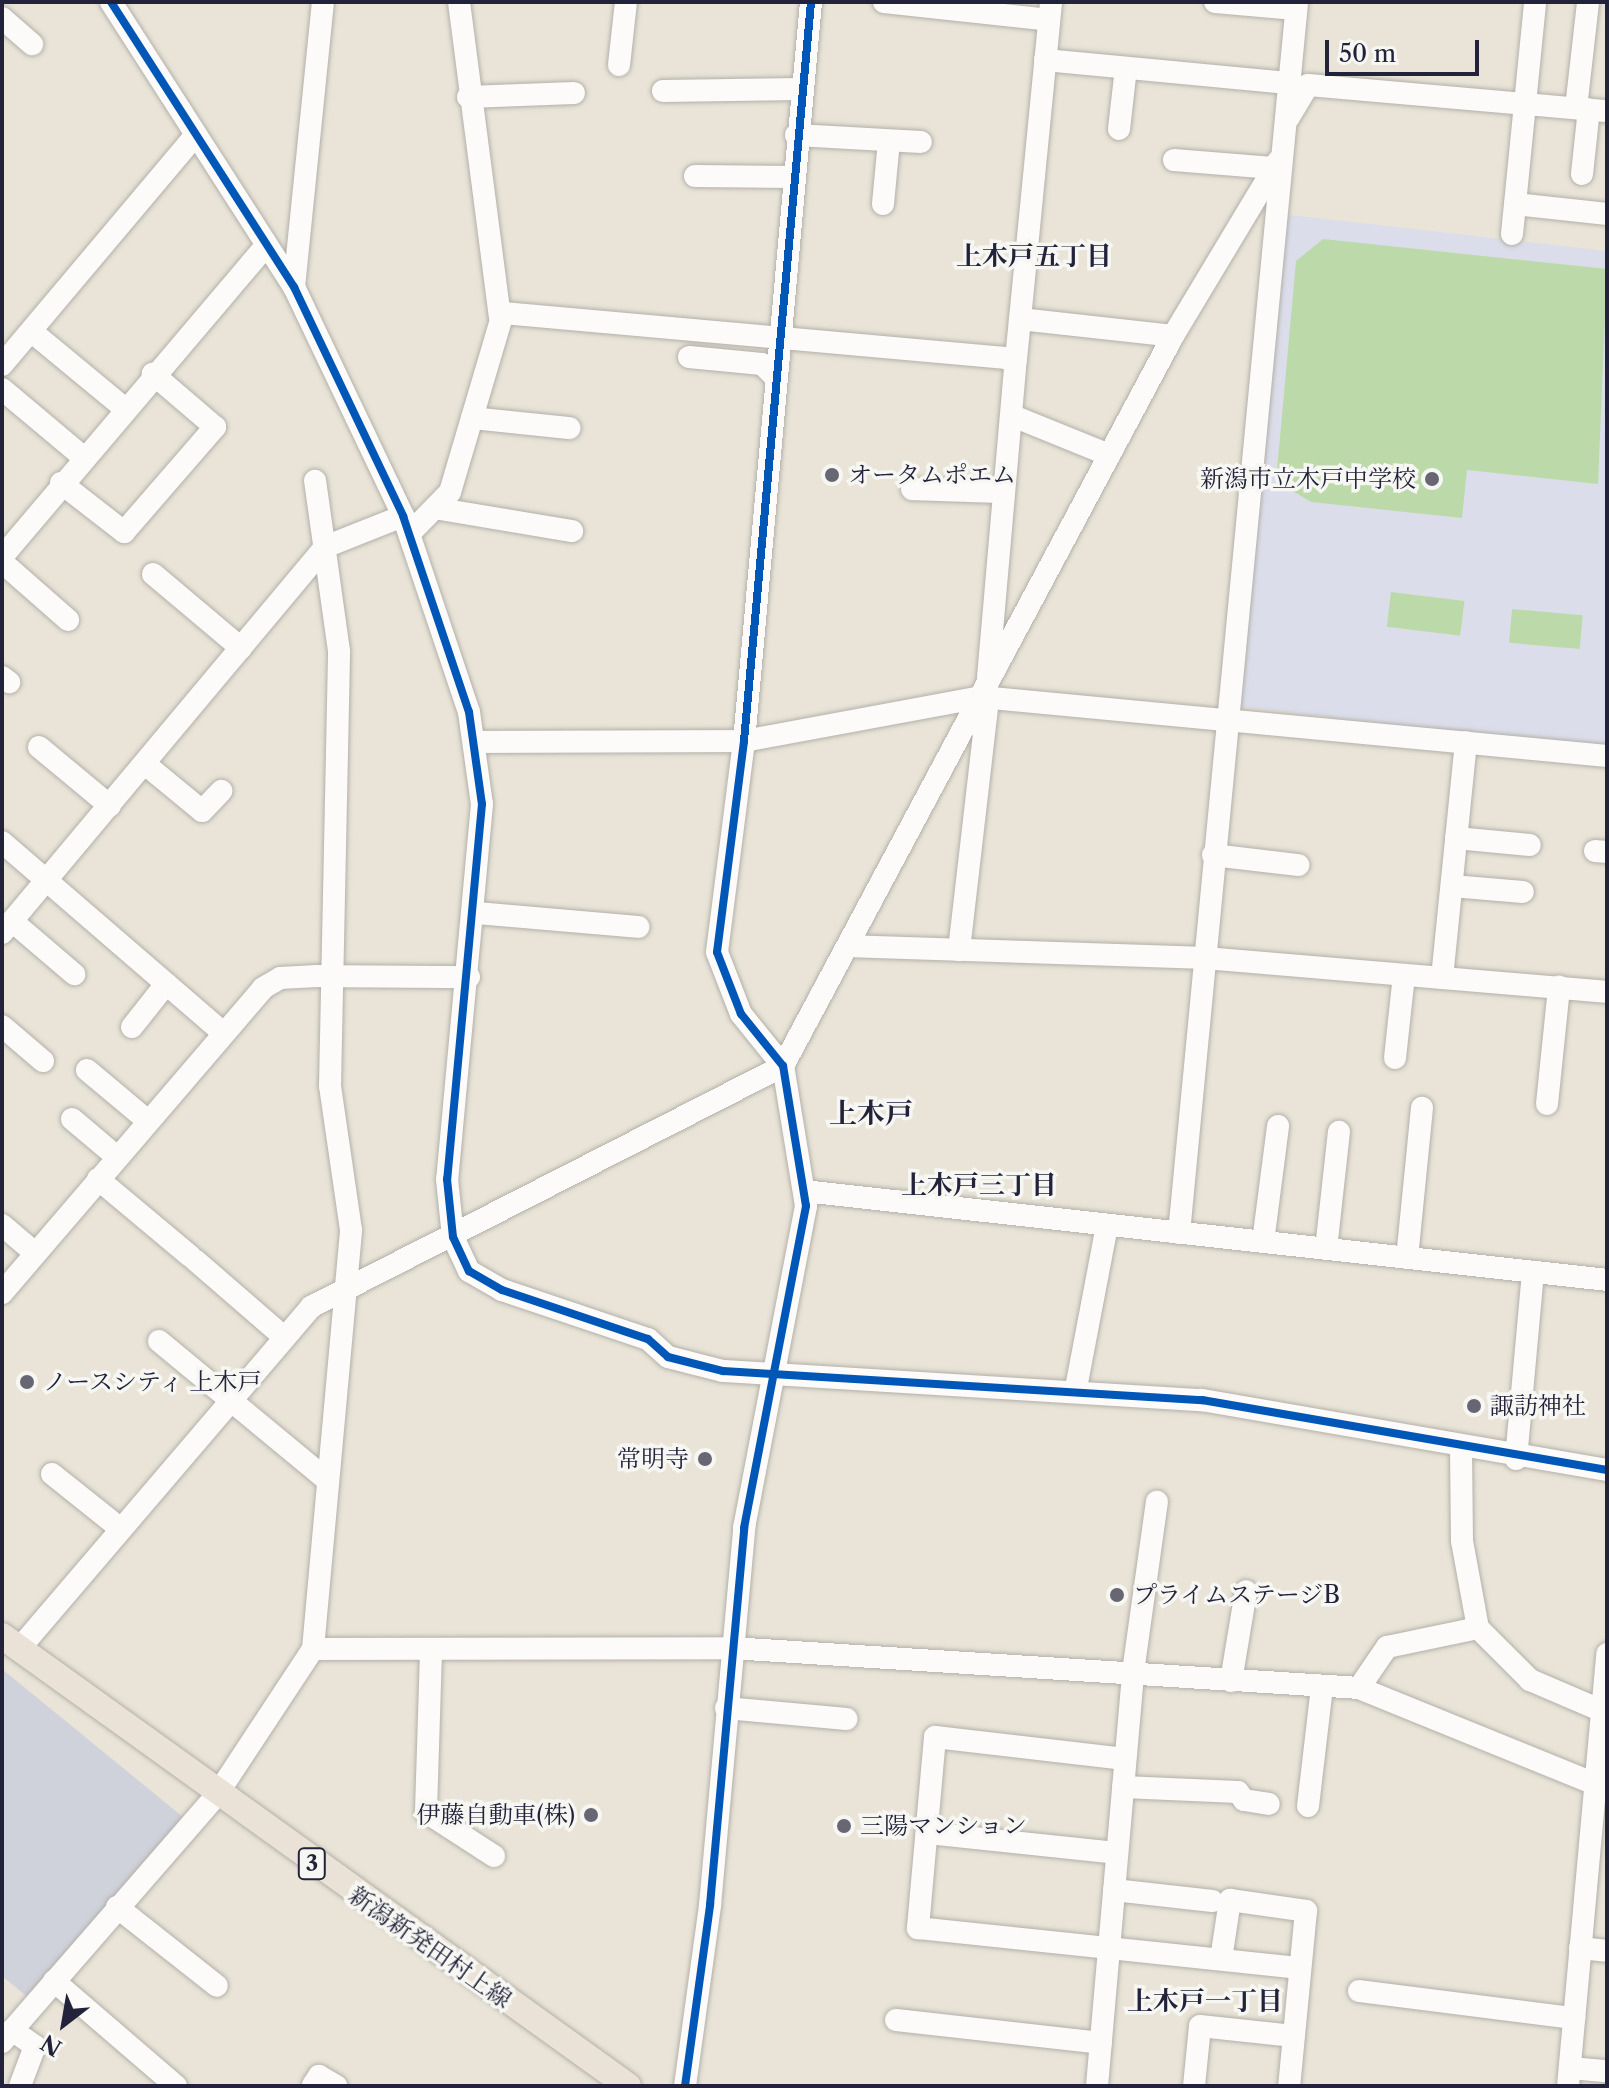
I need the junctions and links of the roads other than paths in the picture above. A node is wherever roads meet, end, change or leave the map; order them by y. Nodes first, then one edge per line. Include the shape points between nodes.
1 (111, 2) edge
2 (323, 2) edge
3 (459, 2) edge
4 (626, 2) edge
5 (811, 2) edge
6 (884, 2) edge
7 (1215, 2) edge
8 (1535, 2) edge
9 (1588, 2) edge
10 (1296, 6) edge
11 (1050, 11) edge
12 (2, 18) edge
13 (32, 44) dead end
14 (1045, 60) junction
15 (619, 65) dead end
16 (1126, 68) junction
17 (1288, 83) junction
18 (800, 89) junction
19 (663, 91) dead end
20 (574, 93) dead end
21 (468, 97) junction
22 (1525, 104) junction
23 (1591, 110) edge
24 (1284, 125) junction
25 (1119, 129) dead end
26 (796, 135) junction
27 (195, 136) junction
28 (889, 141) junction
29 (921, 142) dead end
30 (1174, 160) dead end
31 (1276, 164) junction
32 (1582, 174) dead end
33 (695, 176) dead end
34 (792, 177) junction
35 (883, 204) dead end
36 (1515, 204) junction
37 (1607, 214) edge
38 (1512, 234) dead end
39 (265, 247) junction
40 (294, 287) junction
41 (500, 317) junction
42 (1020, 319) junction
43 (31, 331) junction
44 (777, 336) junction
45 (1173, 336) junction
46 (689, 357) dead end
47 (1016, 359) junction
48 (2, 365) edge
49 (153, 374) junction
50 (773, 375) junction
51 (2, 389) edge
52 (124, 408) junction
53 (1013, 416) junction
54 (472, 418) junction
55 (569, 428) dead end
56 (1109, 455) junction
57 (83, 457) junction
58 (315, 481) dead end
59 (61, 483) junction
60 (912, 489) dead end
61 (1004, 492) junction
62 (440, 509) junction
63 (406, 525) junction
64 (572, 531) dead end
65 (325, 547) junction
66 (3, 554) edge
67 (153, 574) dead end
68 (68, 620) dead end
69 (241, 648) junction
70 (985, 694) junction
71 (1225, 719) junction
72 (744, 741) junction
73 (476, 742) junction
74 (1466, 742) junction
75 (39, 747) dead end
76 (1607, 756) edge
77 (145, 764) junction
78 (944, 766) junction
79 (978, 783) junction
80 (221, 791) dead end
81 (110, 806) junction
82 (1456, 838) junction
83 (2, 842) edge
84 (1530, 845) dead end
85 (1213, 855) junction
86 (1298, 865) dead end
87 (47, 880) junction
88 (1452, 886) junction
89 (1523, 892) dead end
90 (476, 913) junction
91 (7, 927) edge
92 (638, 927) dead end
93 (849, 946) junction
94 (959, 950) junction
95 (1204, 958) junction
96 (74, 974) dead end
97 (1404, 975) junction
98 (329, 976) junction
99 (469, 977) junction
100 (1442, 978) junction
101 (166, 984) junction
102 (1559, 987) junction
103 (1607, 992) edge
104 (2, 1026) edge
105 (132, 1027) dead end
106 (223, 1033) junction
107 (1395, 1058) dead end
108 (43, 1061) dead end
109 (783, 1066) junction
110 (87, 1070) dead end
111 (1547, 1104) dead end
112 (1422, 1108) dead end
113 (72, 1119) dead end
114 (148, 1121) junction
115 (1278, 1126) dead end
116 (1339, 1132) dead end
117 (117, 1157) junction
118 (98, 1179) junction
119 (804, 1191) junction
120 (2, 1225) edge
121 (1107, 1225) junction
122 (1179, 1233) junction
123 (453, 1237) junction
124 (1263, 1242) junction
125 (1326, 1249) junction
126 (35, 1253) junction
127 (1407, 1258) junction
128 (1533, 1272) junction
129 (1607, 1280) edge
130 (347, 1290) junction
131 (2, 1293) edge
132 (284, 1337) junction
133 (159, 1341) dead end
134 (778, 1373) junction
135 (1076, 1388) junction
136 (230, 1401) junction
137 (1461, 1448) junction
138 (1516, 1459) junction
139 (1607, 1470) edge
140 (52, 1474) dead end
141 (326, 1479) junction
142 (1157, 1502) dead end
143 (121, 1529) junction
144 (1246, 1591) dead end
145 (1478, 1628) junction
146 (10, 1643) edge
147 (731, 1648) junction
148 (313, 1649) junction
149 (431, 1652) junction
150 (1607, 1654) edge
151 (1133, 1672) junction
152 (1231, 1681) junction
153 (1322, 1687) junction
154 (1359, 1688) junction
155 (726, 1708) junction
156 (1604, 1712) edge
157 (847, 1719) dead end
158 (1125, 1759) junction
159 (1123, 1787) junction
160 (216, 1796) junction
161 (1598, 1797) edge
162 (1269, 1804) dead end
163 (1308, 1806) dead end
164 (927, 1833) junction
165 (1117, 1853) junction
166 (494, 1856) dead end
167 (1114, 1890) junction
168 (1212, 1901) dead end
169 (117, 1907) junction
170 (1580, 1948) junction
171 (1109, 1950) junction
172 (1607, 1951) edge
173 (1221, 1959) junction
174 (1299, 1968) junction
175 (54, 1981) junction
176 (217, 1986) dead end
177 (1359, 1991) dead end
178 (1574, 2018) junction
179 (896, 2020) dead end
180 (7, 2036) edge
181 (1293, 2036) junction
182 (1101, 2043) junction
183 (1607, 2071) edge
184 (1569, 2077) edge
185 (614, 2082) edge
186 (313, 2085) edge
187 (20, 2086) edge
188 (176, 2086) edge
189 (336, 2086) edge
190 (685, 2086) edge
191 (1097, 2086) edge
192 (1194, 2086) edge
193 (1289, 2086) edge

1 - 27 street
2 - 40 street
3 - 21 street
4 - 15 street
5 - 18 street
6 - 11 street
7 - 10 street
8 - 22 street
9 - 23 street
10 - 17 street
11 - 14 street
12 - 13 street
14 - 16 street
14 - 42 street
16 - 17 street
16 - 25 street
17 - 24 street
18 - 19 street
18 - 26 street
20 - 21 street
21 - 41 street
22 - 23 street
22 - 24 street via 1308,85
22 - 36 street
23 - 32 street
24 - 31 street
26 - 28 street
26 - 34 street
27 - 39 street
27 - 43 street
28 - 29 street
28 - 35 street
30 - 31 street
31 - 45 street
31 - 71 street
33 - 34 street
34 - 44 street
36 - 37 street
36 - 38 street
39 - 40 street
39 - 49 street
40 - 63 street
41 - 44 street
41 - 54 street
42 - 45 street
42 - 47 street
43 - 48 street
43 - 52 street
44 - 47 street
44 - 50 street
45 - 56 street
46 - 50 street via 762,364
47 - 53 street
49 - 52 street
49 - 59 street via 215,427 124,532
50 - 72 street
51 - 57 street
52 - 57 street
53 - 56 street
53 - 61 street
54 - 55 street
54 - 62 street
56 - 70 street
57 - 59 street
58 - 65 street
59 - 66 street
60 - 61 street
61 - 70 street
62 - 63 street
62 - 64 street
63 - 65 street
63 - 73 street
65 - 69 street
65 - 98 street via 339,651
66 - 68 street
67 - 69 street
69 - 77 street
70 - 71 street
70 - 72 street
70 - 78 street
70 - 79 street
71 - 74 street
71 - 85 street
72 - 73 street
72 - 109 street via 717,952 741,1014
73 - 90 street via 482,804
74 - 76 street
74 - 82 street
75 - 81 street
77 - 80 street via 202,811
77 - 81 street
78 - 79 street
78 - 93 street
79 - 94 street
81 - 87 street
82 - 84 street
82 - 88 street
83 - 87 street
85 - 86 street
85 - 95 street
87 - 91 street
87 - 101 street
88 - 89 street
88 - 100 street
90 - 92 street
90 - 99 street
91 - 96 street
93 - 94 street
93 - 109 street
94 - 95 street
95 - 97 street
95 - 122 street
97 - 100 street
97 - 107 street
98 - 99 street
98 - 106 street via 280,978
98 - 130 street via 330,1086 351,1230
99 - 123 street via 447,1179
100 - 102 street
101 - 105 street
101 - 106 street
102 - 103 street
102 - 111 street
104 - 108 street
106 - 114 street
109 - 119 street
109 - 123 street
110 - 114 street
112 - 127 street
113 - 117 street
114 - 117 street
115 - 124 street
116 - 125 street
117 - 118 street
118 - 126 street
118 - 132 street
119 - 121 street
119 - 134 street
120 - 126 street
121 - 122 street
121 - 135 street
122 - 124 street
123 - 130 street
123 - 134 street via 469,1271 502,1290 648,1339 668,1357 723,1371
124 - 125 street
125 - 127 street
126 - 131 street
127 - 128 street
128 - 129 street
128 - 138 street
130 - 132 street via 311,1307
130 - 141 street
132 - 136 street
133 - 136 street
134 - 135 street
134 - 147 street via 766,1395 755,1451
135 - 137 street via 1202,1400
136 - 141 street
136 - 143 street
137 - 138 street
137 - 145 street via 1462,1541
138 - 139 street
140 - 143 street
141 - 148 street
142 - 151 street
143 - 146 street
144 - 152 street
145 - 154 street via 1387,1647
145 - 156 street via 1530,1680
146 - 160 main road, 新潟新発田村上線 / 3
147 - 149 street
147 - 151 street
147 - 155 street
148 - 149 street
148 - 160 street
149 - 166 street via 426,1812
150 - 156 street
151 - 152 street
151 - 158 street
152 - 153 street
153 - 154 street
153 - 163 street
154 - 161 street
155 - 157 street
155 - 190 street
156 - 161 street
158 - 159 street
158 - 164 street via 935,1737
159 - 162 street via 1238,1792 1244,1800
159 - 165 street
160 - 169 street
160 - 185 main road, 新潟新発田村上線 / 3
161 - 170 street
164 - 165 street
164 - 171 street via 918,1928
165 - 167 street
167 - 168 street
167 - 171 street
169 - 175 street
169 - 176 street
170 - 172 street
170 - 178 street
171 - 173 street
171 - 182 street
173 - 174 street
173 - 174 street via 1230,1900 1306,1911
174 - 181 street
175 - 180 street
175 - 188 street
177 - 178 street
178 - 184 street
179 - 182 street
180 - 187 street via 35,2046
181 - 192 street via 1200,2026
181 - 193 street
182 - 191 street
183 - 184 street
186 - 189 street via 319,2076

